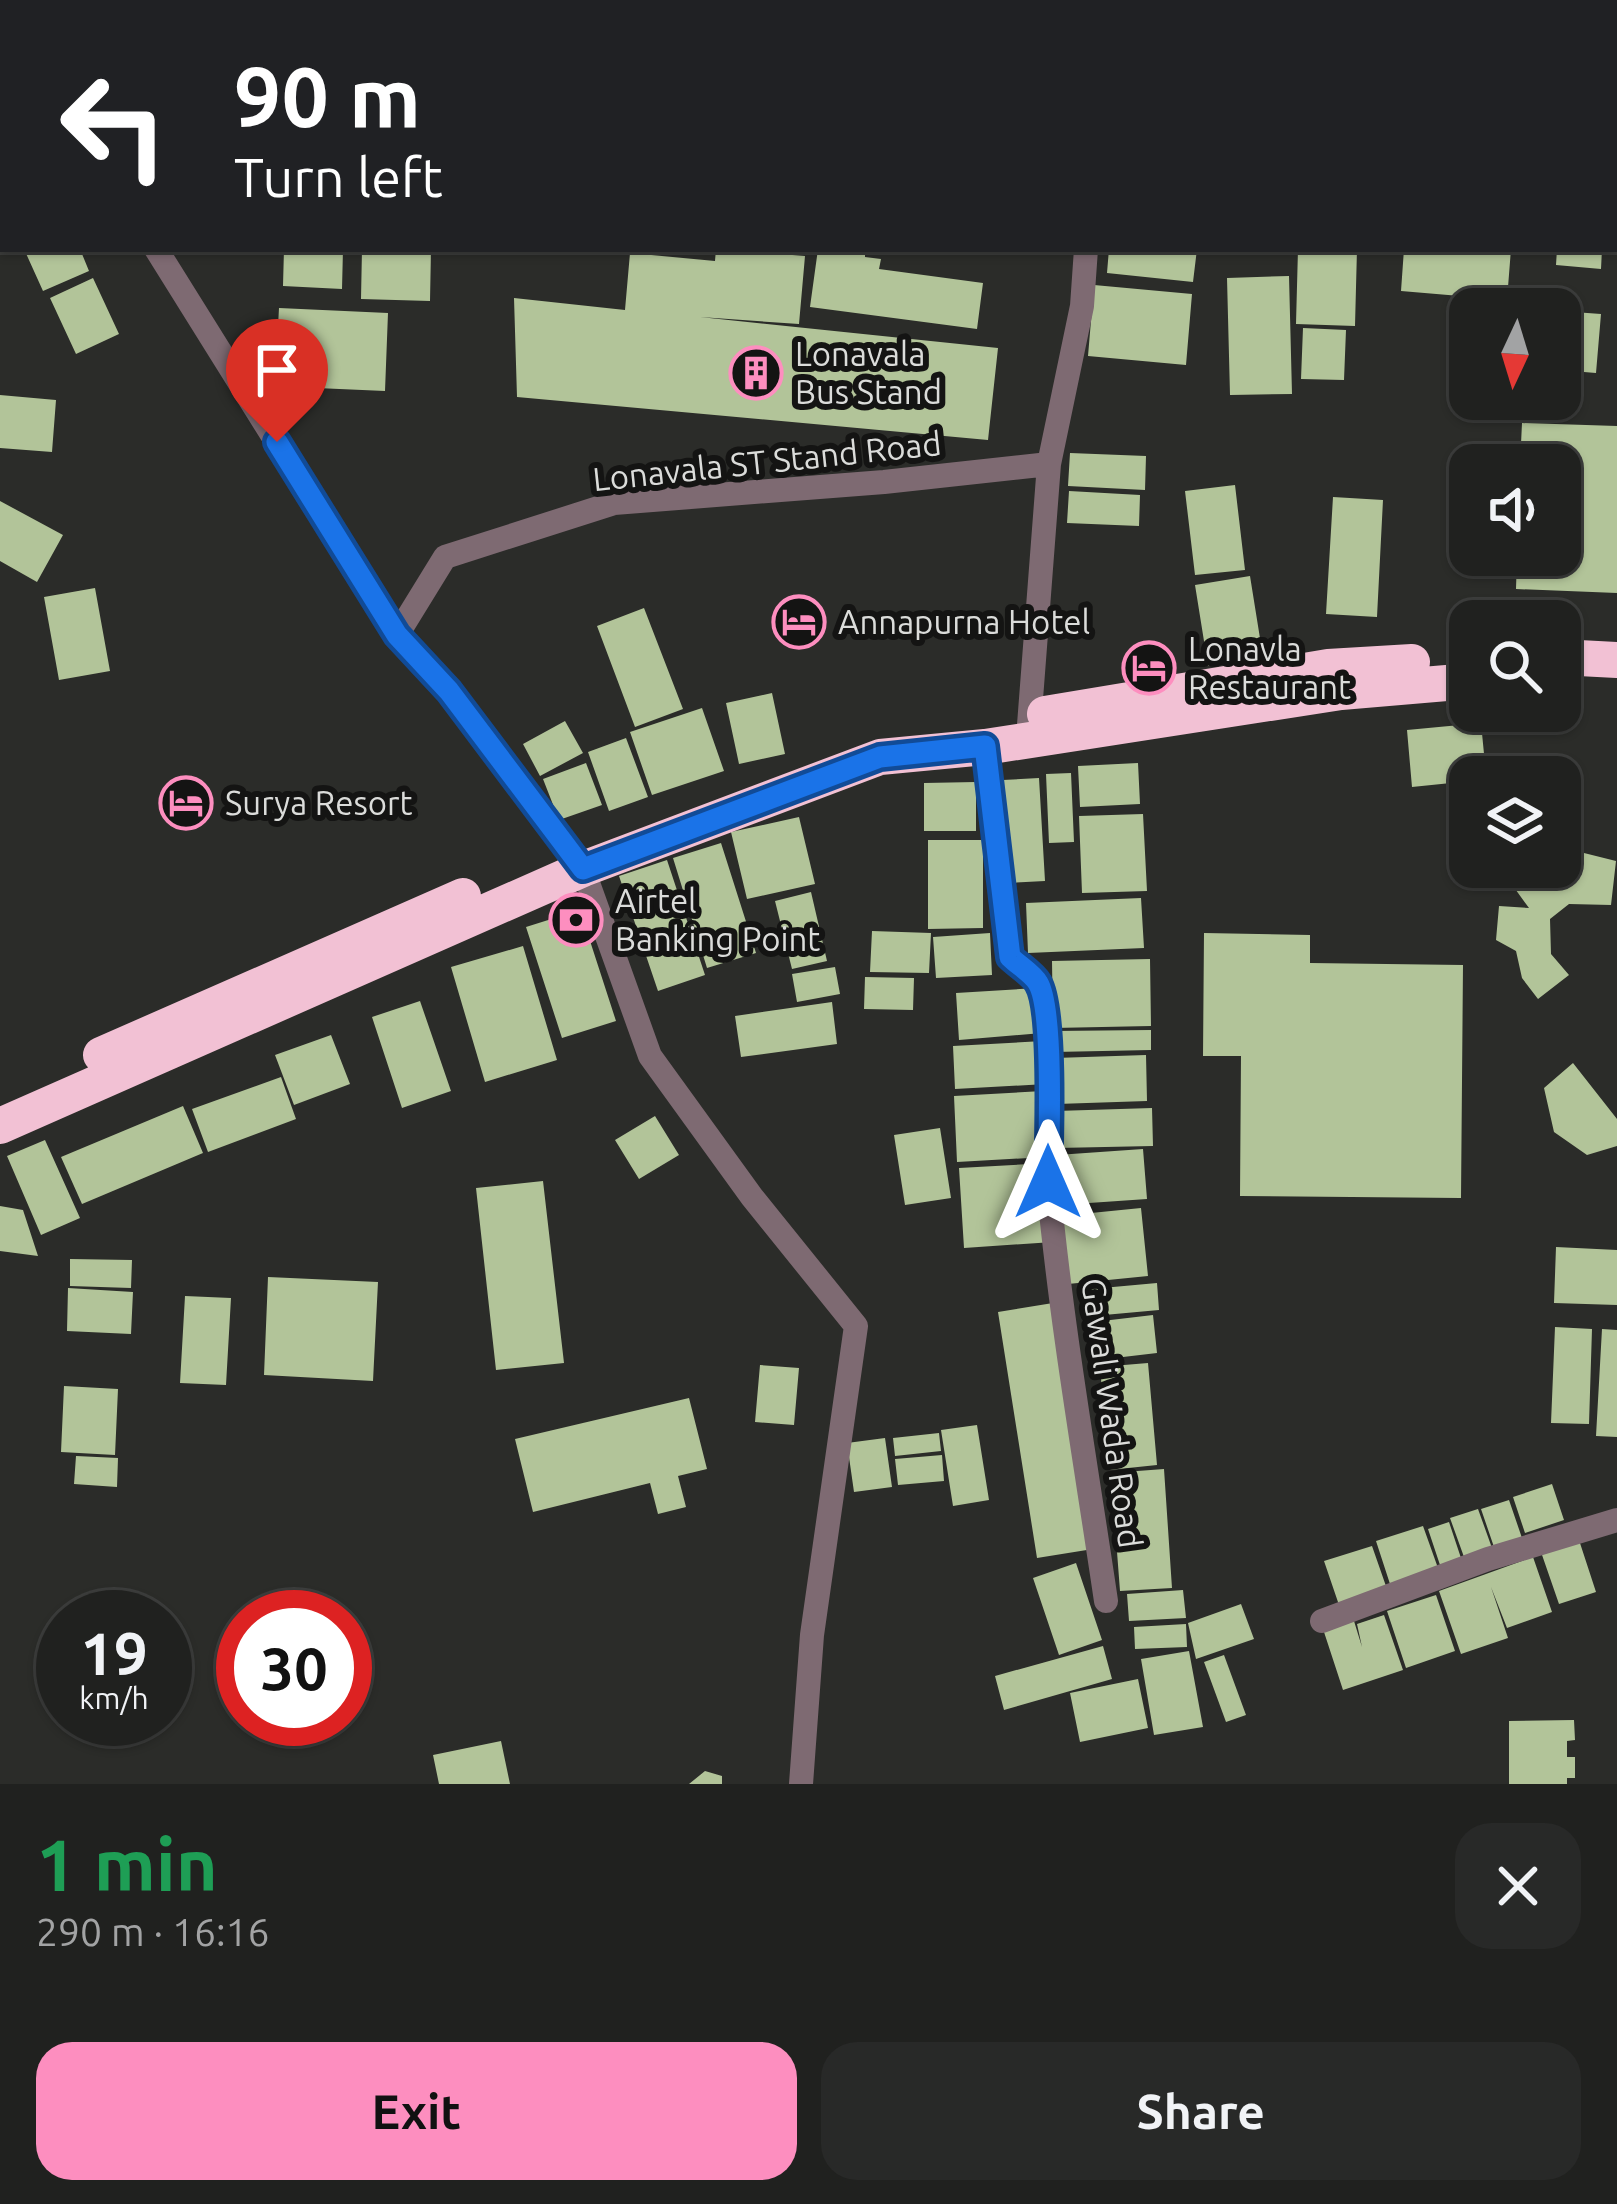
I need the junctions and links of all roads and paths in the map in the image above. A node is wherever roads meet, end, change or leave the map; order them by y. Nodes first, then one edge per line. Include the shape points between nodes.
1 (158, 252) edge
2 (1086, 252) edge
3 (1049, 464) junction
4 (397, 635) junction
5 (1581, 658) edge
6 (1449, 659) edge
7 (1617, 660) edge
8 (1581, 680) edge
9 (1617, 682) edge
10 (1449, 683) edge
11 (1029, 729) junction
12 (985, 746) junction
13 (578, 861) junction
14 (0, 1102) edge
15 (0, 1126) edge
16 (1617, 1520) edge
17 (1106, 1601) dead end
18 (1322, 1621) dead end
19 (801, 1784) edge

1 - 4 street
2 - 3 street
3 - 4 street, Lonavala ST Stand Road via 614,503 445,557
3 - 11 street
4 - 13 street
5 - 7 highway
6 - 11 highway via 1328,668
8 - 9 highway
10 - 11 highway
11 - 12 highway
11 - 13 highway via 877,741 721,793
12 - 13 highway via 880,757
12 - 17 street, Gawali Wada Road via 1010,957 1039,984 1044,1013 1054,1251
13 - 14 highway via 368,935
13 - 15 highway
13 - 19 street via 650,1056 856,1326 812,1635
16 - 18 street

